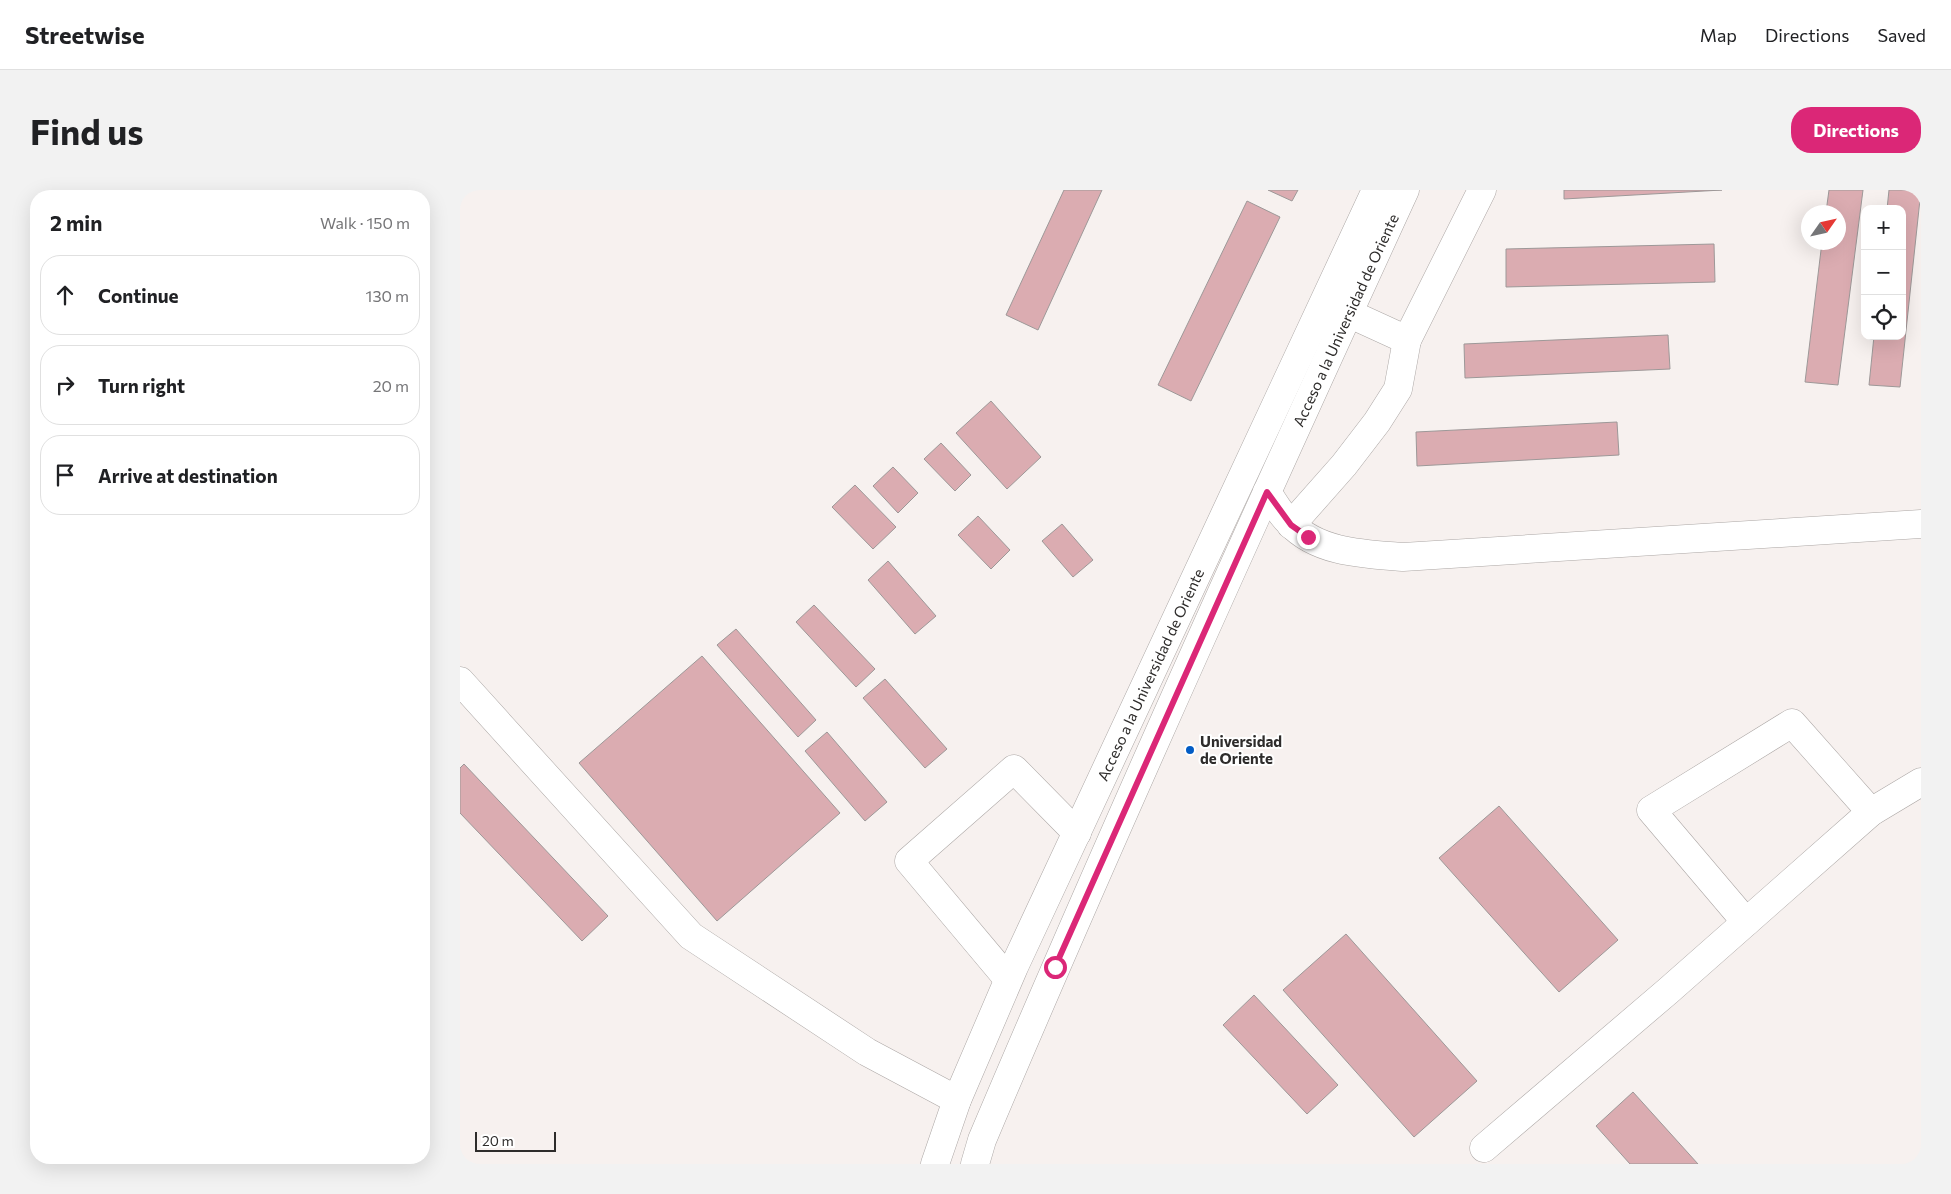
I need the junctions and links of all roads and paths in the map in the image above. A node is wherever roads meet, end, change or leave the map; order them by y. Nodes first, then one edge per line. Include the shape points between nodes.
1 (1376, 190) edge
2 (1405, 190) edge
3 (1482, 190) edge
4 (1348, 313) junction
5 (1407, 340) junction
6 (1267, 492) junction
7 (1921, 524) edge
8 (1291, 525) junction
9 (460, 681) edge
10 (1921, 782) edge
11 (1872, 812) junction
12 (1076, 833) junction
13 (1746, 922) junction
14 (1008, 979) junction
15 (956, 1100) junction
16 (1484, 1148) dead end
17 (935, 1164) edge
18 (975, 1164) edge

1 - 12 lane, Acceso a la Universidad de Oriente
2 - 4 lane, Acceso a la Universidad de Oriente
3 - 5 lane
4 - 5 lane
4 - 6 lane, Acceso a la Universidad de Oriente
5 - 8 lane via 1398,389 1344,465
6 - 8 lane
6 - 18 lane, Acceso a la Universidad de Oriente via 1055,967 982,1140
7 - 8 lane via 1403,557 1353,554 1308,537
9 - 15 lane via 690,936 867,1052
10 - 11 lane
11 - 13 lane
11 - 13 lane via 1792,723 1651,810
12 - 14 lane, Acceso a la Universidad de Oriente
12 - 14 lane via 1014,768 909,862
13 - 16 lane
14 - 15 lane, Acceso a la Universidad de Oriente
15 - 17 lane, Acceso a la Universidad de Oriente

